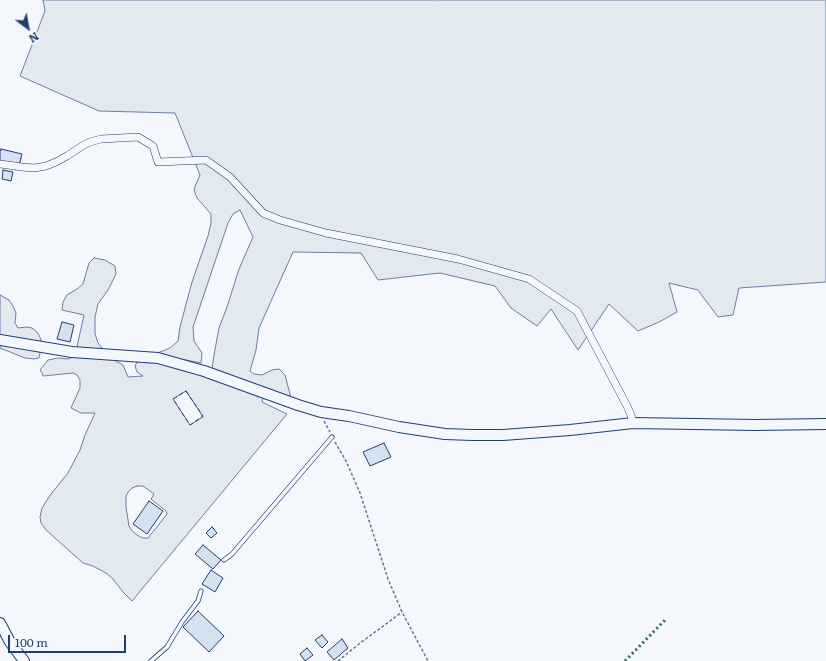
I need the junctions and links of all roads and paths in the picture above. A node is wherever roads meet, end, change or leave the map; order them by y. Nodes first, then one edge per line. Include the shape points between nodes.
1 (0, 164) edge
2 (0, 340) edge
3 (321, 412) junction
4 (633, 423) junction
5 (826, 424) edge
6 (332, 437) junction
7 (224, 560) dead end
8 (201, 591) dead end
9 (402, 612) junction
10 (0, 623) edge
11 (24, 661) edge
12 (151, 661) edge
13 (338, 661) edge
14 (428, 661) edge

1 - 4 street via 34,168 46,166 90,142 138,137 152,146 158,162 206,160 230,177 263,213 280,220 326,233 458,259 529,279 577,311 627,406
2 - 3 main road via 72,352 158,358 204,371
3 - 4 main road via 424,432 472,435 535,433
3 - 6 path
4 - 5 main road
6 - 7 lane via 232,554
6 - 9 path via 360,493 388,579
8 - 12 lane via 198,601 167,647
9 - 13 path
9 - 14 path
10 - 11 main road

